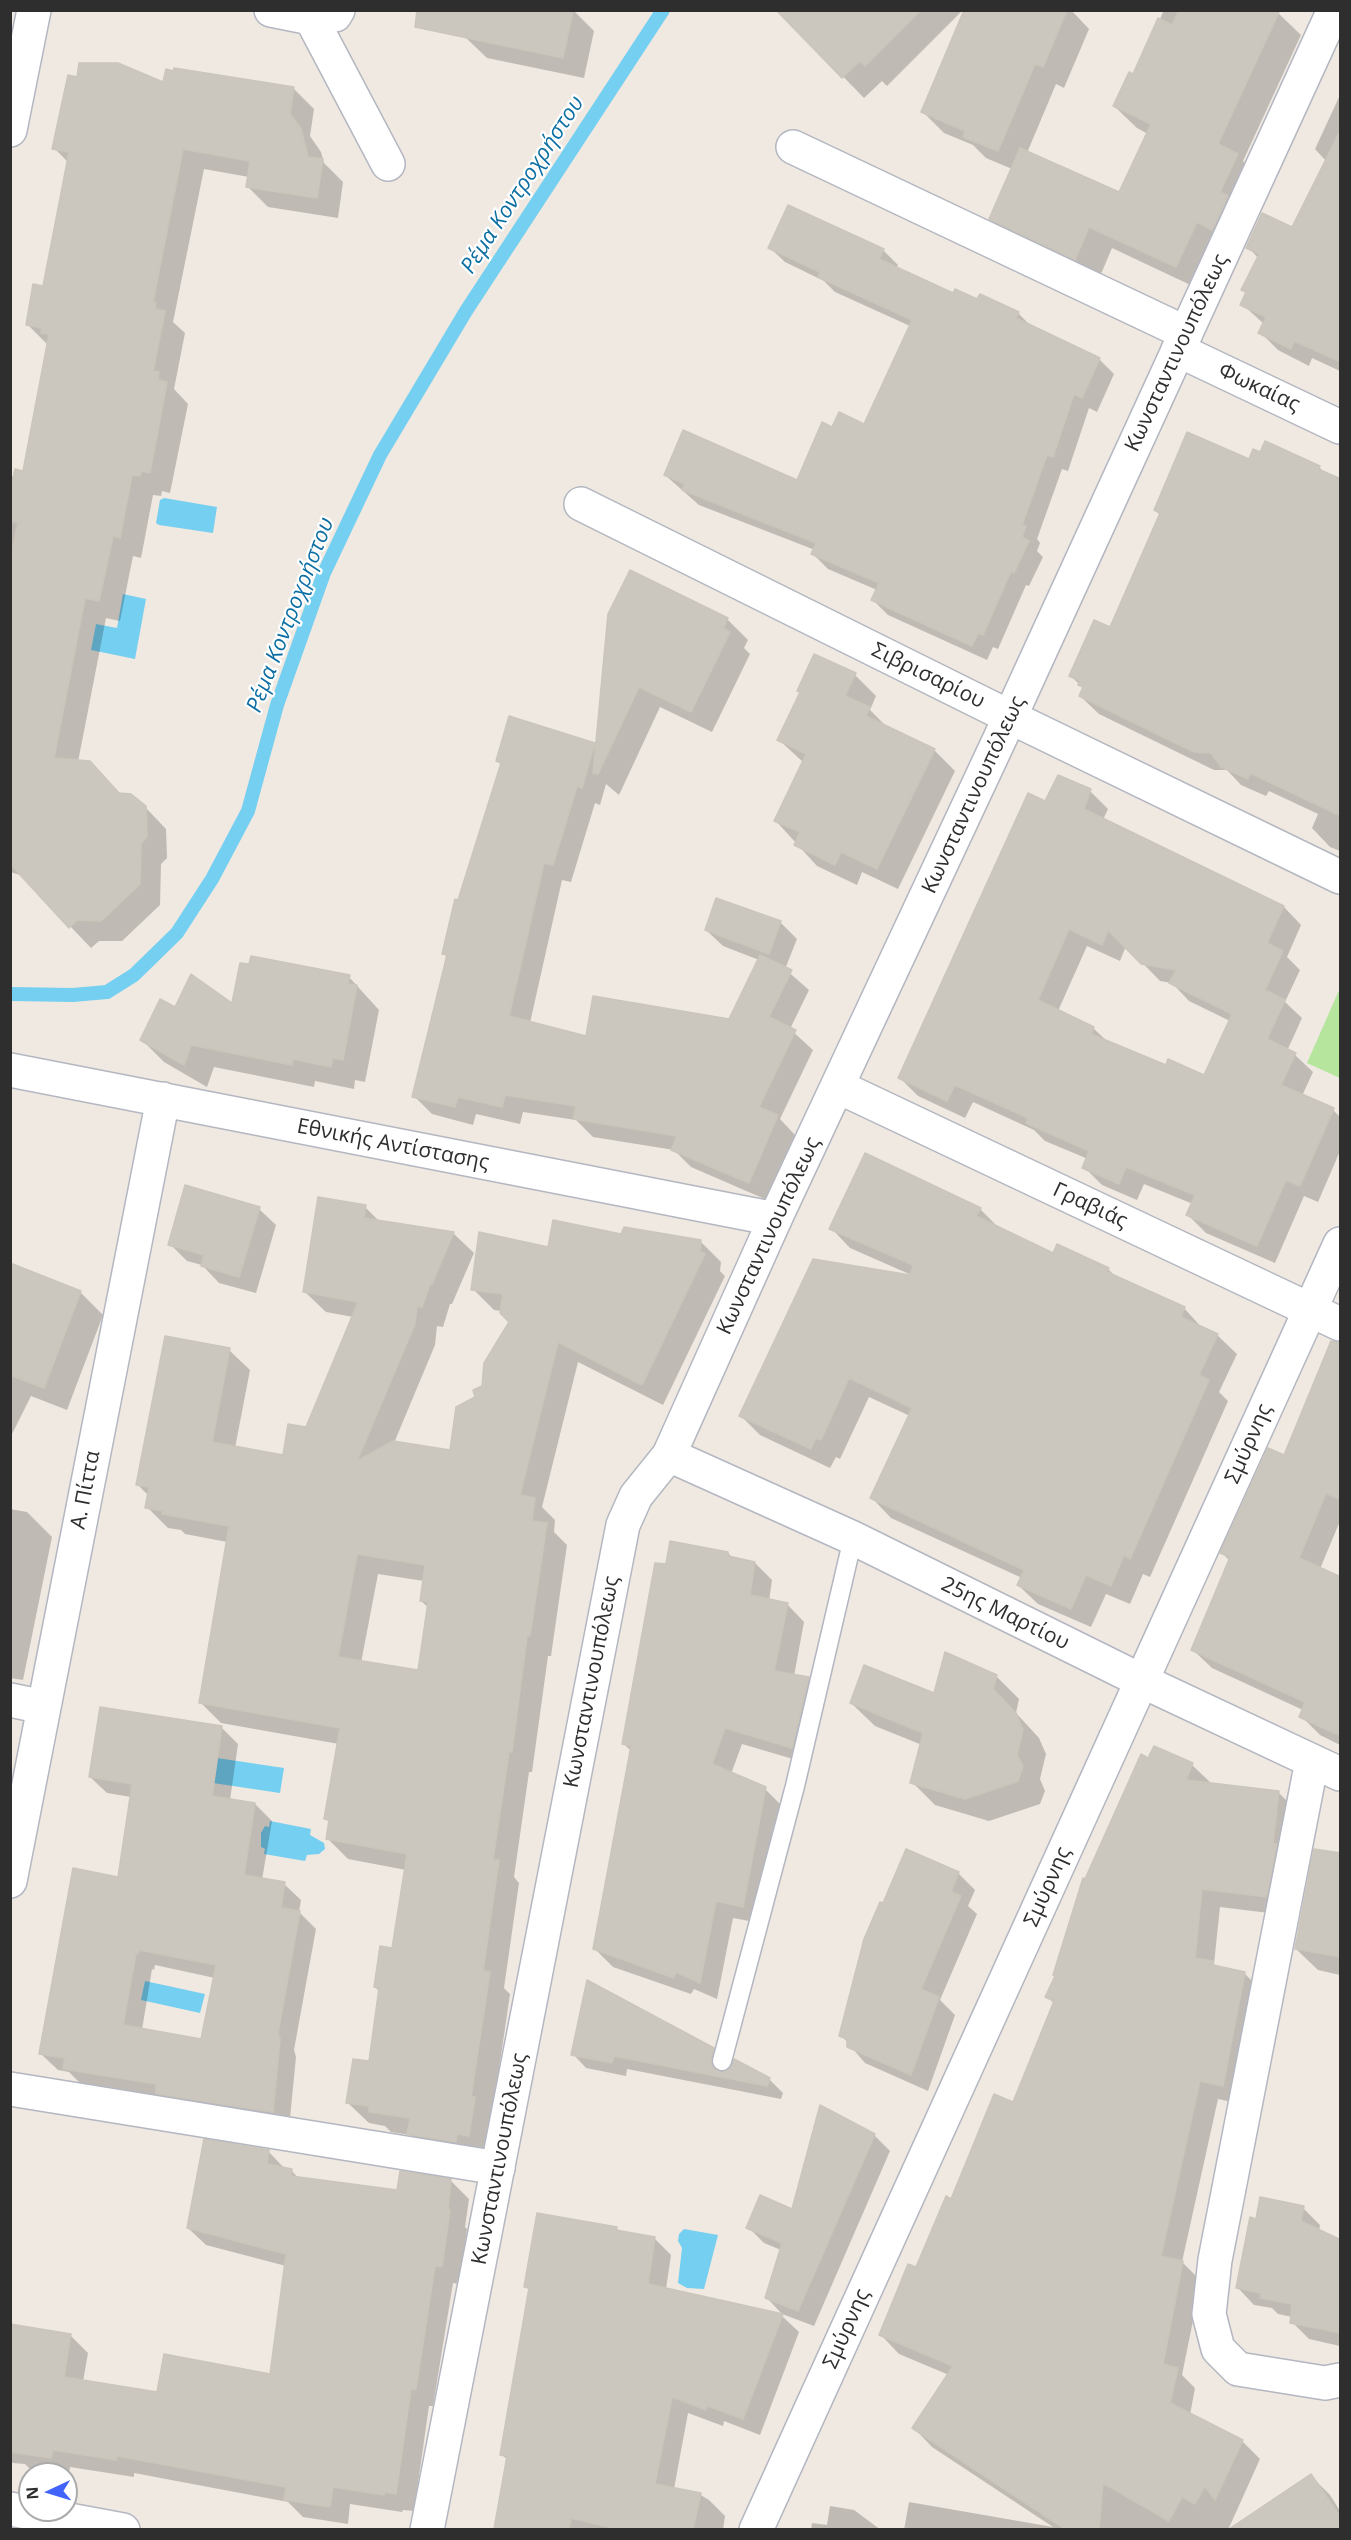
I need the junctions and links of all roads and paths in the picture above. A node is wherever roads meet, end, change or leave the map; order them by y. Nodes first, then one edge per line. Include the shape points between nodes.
1 (271, 10) edge
2 (1334, 10) edge
3 (29, 11) edge
4 (324, 14) edge
5 (10, 130) edge
6 (793, 147) dead end
7 (388, 164) dead end
8 (1182, 342) junction
9 (1341, 427) edge
10 (581, 504) dead end
11 (1010, 717) junction
12 (1341, 877) edge
13 (10, 1070) edge
14 (839, 1087) junction
15 (163, 1099) junction
16 (775, 1220) junction
17 (1341, 1244) edge
18 (1310, 1310) junction
19 (1341, 1324) edge
20 (669, 1455) junction
21 (853, 1538) junction
22 (1142, 1682) junction
23 (10, 1700) edge
24 (44, 1707) junction
25 (1326, 1768) edge
26 (10, 1881) edge
27 (722, 2061) dead end
28 (10, 2089) edge
29 (498, 2168) junction
30 (1341, 2380) edge
31 (10, 2509) edge
32 (123, 2529) edge
33 (428, 2529) edge
34 (756, 2529) edge

1 - 4 street
2 - 8 street, Κωνσταντινουπόλεως
3 - 5 street
4 - 7 street
6 - 8 street, Φωκαίας
8 - 9 street, Φωκαίας
8 - 11 street, Κωνσταντινουπόλεως
10 - 11 street, Σιβρισαρίου
11 - 12 street, Σιβρισαρίου
11 - 14 street, Κωνσταντινουπόλεως
13 - 15 street, Εθνικής Αντίστασης
14 - 16 street, Κωνσταντινουπόλεως
14 - 18 street, Γραβιάς
15 - 16 street, Εθνικής Αντίστασης
15 - 24 street, Α. Πίττα
16 - 20 street, Κωνσταντινουπόλεως
17 - 18 street, Σμύρνης
18 - 19 street, Γραβιάς
18 - 22 street, Σμύρνης
20 - 21 street, 25ης Μαρτίου
20 - 29 street, Κωνσταντινουπόλεως via 636,1496 623,1525
21 - 22 street, 25ης Μαρτίου
21 - 27 lane via 795,1786
22 - 25 street, 25ης Μαρτίου
22 - 34 street, Σμύρνης
23 - 24 street
24 - 26 street, Α. Πίττα
25 - 30 street via 1215,2260 1209,2314 1218,2349 1238,2369 1325,2383
28 - 29 street
29 - 33 street, Κωνσταντινουπόλεως
31 - 32 street

